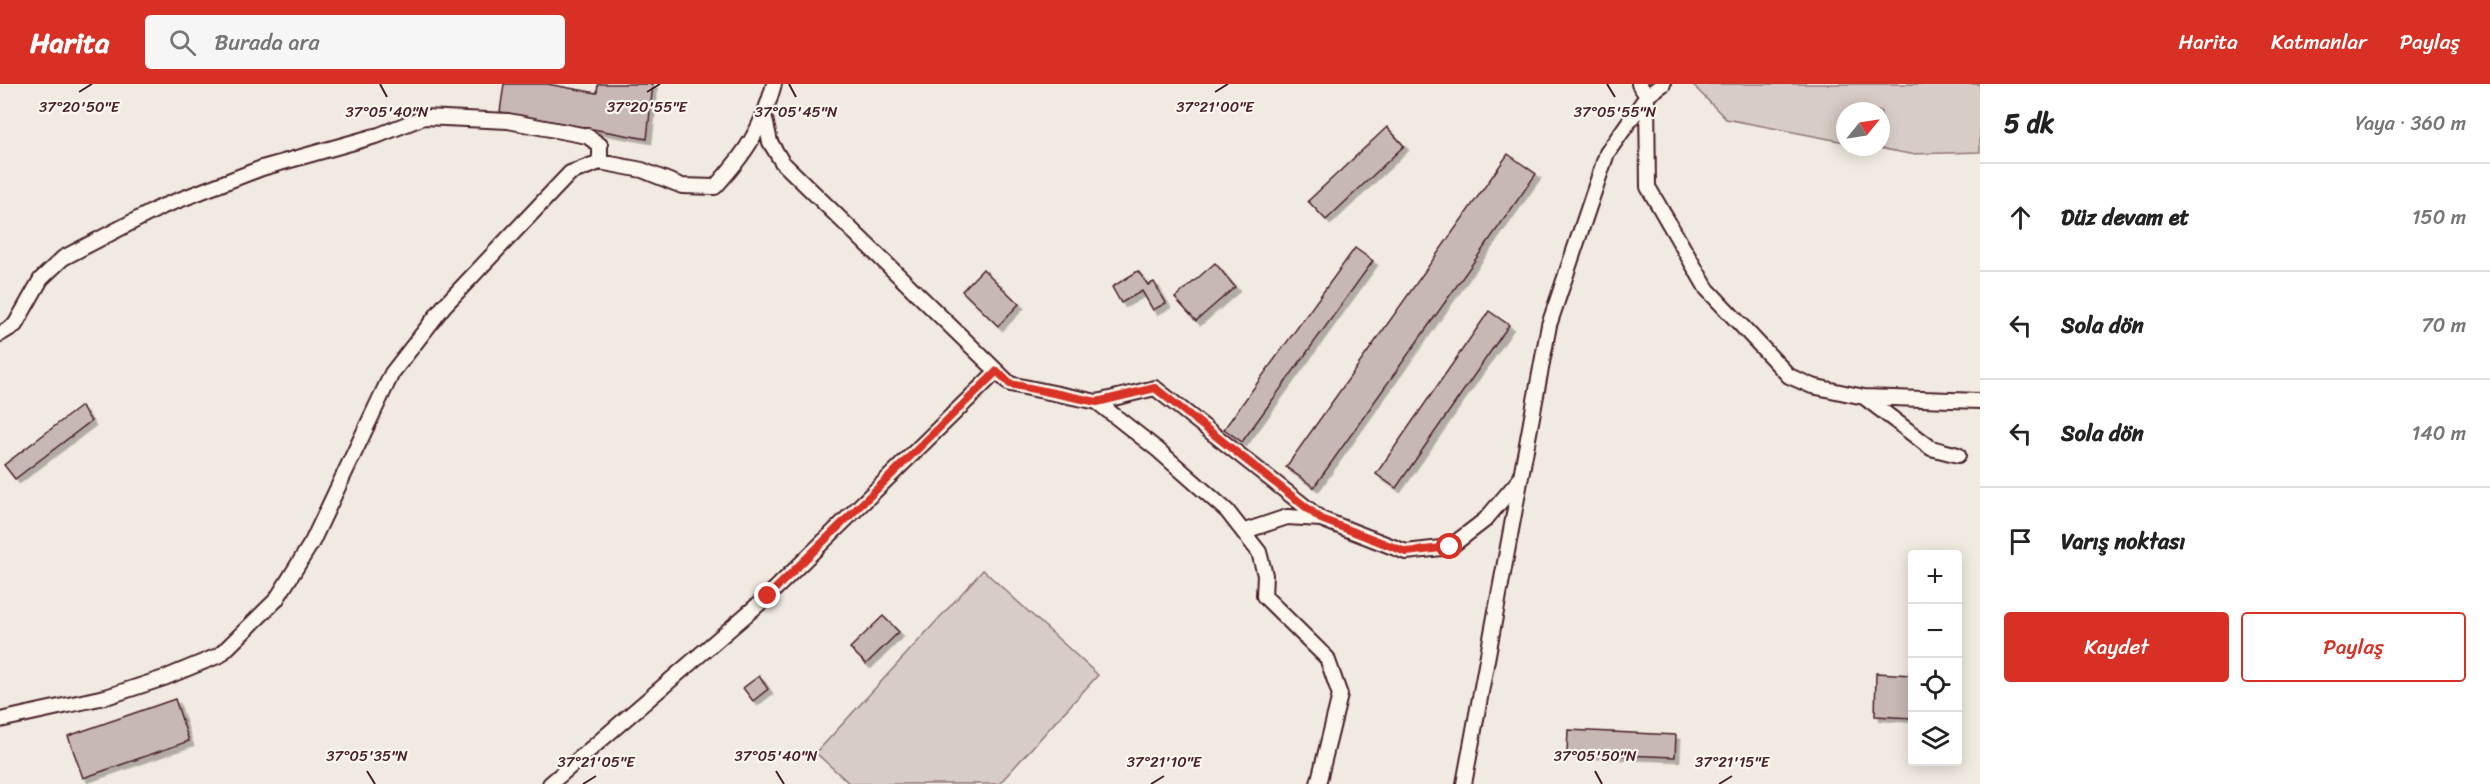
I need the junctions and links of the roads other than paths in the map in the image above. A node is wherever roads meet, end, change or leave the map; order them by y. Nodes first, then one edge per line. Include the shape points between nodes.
1 (774, 84) edge
2 (1663, 84) edge
3 (1643, 90) edge
4 (765, 119) junction
5 (600, 162) junction
6 (0, 334) edge
7 (997, 371) junction
8 (1864, 397) junction
9 (1980, 401) edge
10 (1097, 402) junction
11 (1958, 455) dead end
12 (1522, 477) junction
13 (1321, 519) junction
14 (1245, 531) junction
15 (0, 720) edge
16 (550, 784) edge
17 (1318, 784) edge
18 (1464, 784) edge

1 - 4 street
2 - 3 street
3 - 8 street via 1648,187 1707,290 1789,376 1812,386
3 - 12 street via 1607,153 1549,325
4 - 5 street via 743,155 715,188 682,186 642,170
4 - 7 street via 770,142 782,162
5 - 6 street via 600,145 587,136 508,121 424,117 379,135 262,168 161,207 63,258 41,279 15,325
5 - 15 street via 570,173 444,306 392,373 312,542 276,600 220,655 109,696
7 - 10 street via 1010,384
7 - 16 street via 768,596
8 - 9 street
8 - 11 street via 1931,448
10 - 13 street via 1155,388
10 - 14 street via 1158,450
12 - 13 street via 1485,520 1450,547 1406,552
12 - 18 street
13 - 14 street via 1287,517
14 - 17 street via 1259,552 1265,575 1264,596 1327,658 1340,695

